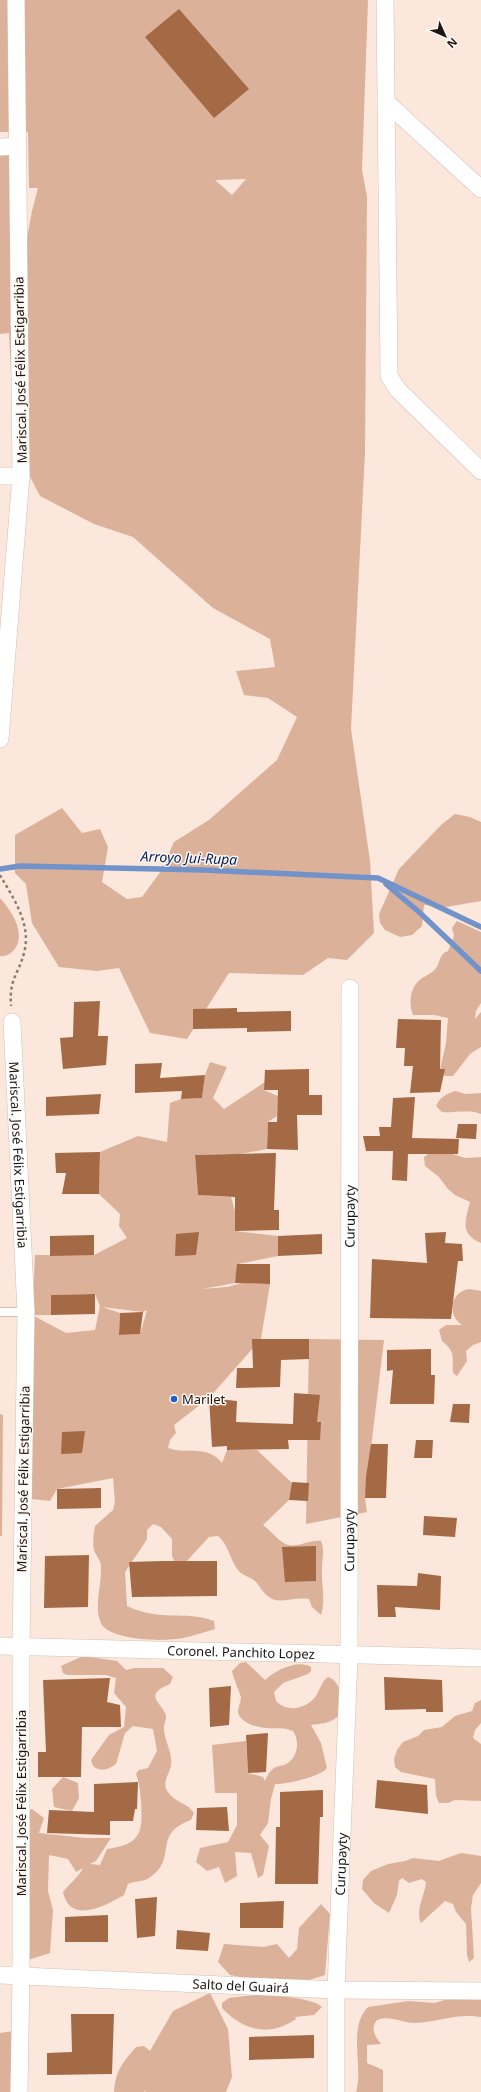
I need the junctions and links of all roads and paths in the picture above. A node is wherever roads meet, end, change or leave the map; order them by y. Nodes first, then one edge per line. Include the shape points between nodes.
1 (16, 0) edge
2 (385, 0) edge
3 (386, 102) junction
4 (0, 146) edge
5 (18, 146) junction
6 (481, 189) edge
7 (481, 471) edge
8 (0, 476) edge
9 (21, 476) junction
10 (0, 739) edge
11 (0, 875) edge
12 (350, 988) dead end
13 (12, 1022) joint
14 (0, 1312) edge
15 (26, 1312) junction
16 (0, 1646) edge
17 (20, 1646) junction
18 (349, 1656) junction
19 (481, 1658) edge
20 (0, 1976) edge
21 (21, 1976) junction
22 (336, 1990) junction
23 (481, 1991) edge
24 (18, 2092) edge
25 (336, 2092) edge

1 - 5 street, Mariscal. José Félix Estigarribia
2 - 3 street
3 - 6 street
3 - 7 street via 389,376 398,390
4 - 5 street
5 - 9 street, Mariscal. José Félix Estigarribia
8 - 9 street
9 - 10 street, Mariscal. José Félix Estigarribia
11 - 13 path via 17,903 26,932 24,952 10,993
12 - 18 street, Curupayty
13 - 15 street, Mariscal. José Félix Estigarribia
14 - 15 lane
15 - 17 street, Mariscal. José Félix Estigarribia
16 - 17 street, Coronel. Panchito Lopez
17 - 18 street, Coronel. Panchito Lopez
17 - 21 street, Mariscal. José Félix Estigarribia
18 - 19 street, Coronel. Panchito Lopez
18 - 22 street, Curupayty
20 - 21 street, Salto del Guairá
21 - 22 street, Salto del Guairá
21 - 24 street, Mariscal. José Félix Estigarribia
22 - 23 street, Salto del Guairá
22 - 25 street, Curupayty

